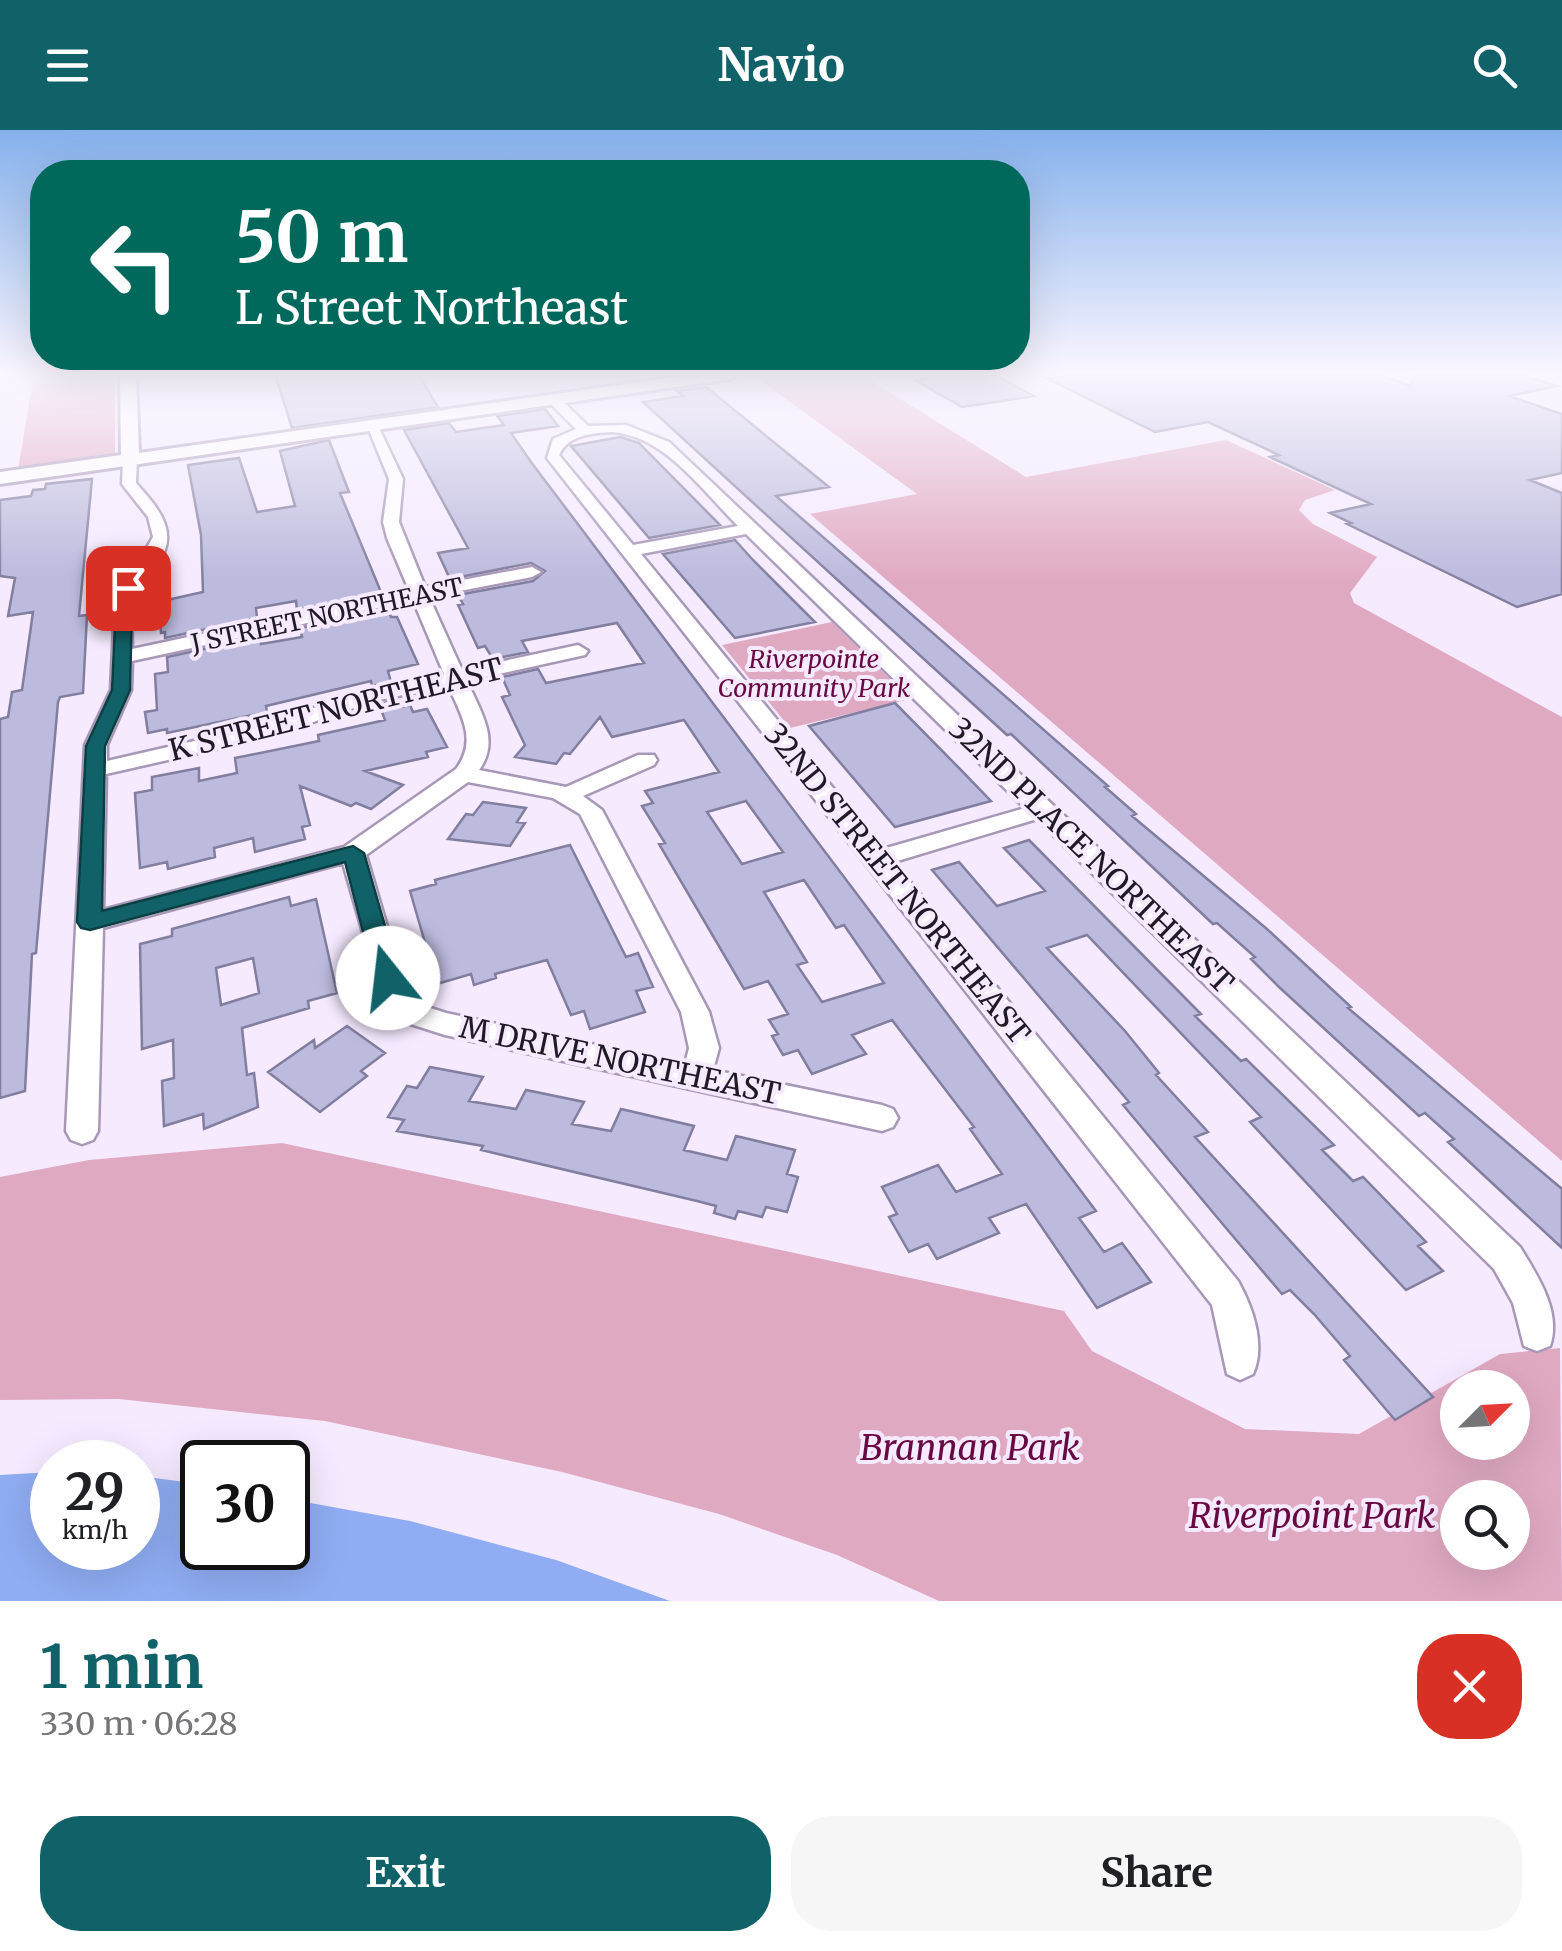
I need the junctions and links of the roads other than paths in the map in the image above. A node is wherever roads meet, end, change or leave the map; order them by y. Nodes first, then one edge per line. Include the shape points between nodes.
1 (130, 443) edge
2 (261, 443) edge
3 (379, 443) edge
4 (558, 443) edge
5 (661, 443) edge
6 (130, 460) junction
7 (0, 478) edge
8 (751, 528) junction
9 (630, 551) junction
10 (532, 572) dead end
11 (418, 593) junction
12 (578, 651) dead end
13 (122, 657) junction
14 (455, 678) junction
15 (646, 760) dead end
16 (95, 770) junction
17 (464, 774) junction
18 (566, 795) junction
19 (1043, 810) junction
20 (353, 853) junction
21 (877, 860) junction
22 (90, 922) junction
23 (696, 1078) junction
24 (882, 1118) dead end
25 (82, 1131) dead end
26 (1537, 1332) dead end
27 (1240, 1361) dead end

1 - 6 street
2 - 6 street
3 - 11 street via 397,486 392,528
4 - 9 street, 32ND STREET NORTHEAST via 552,455
5 - 8 street, 32ND PLACE NORTHEAST
6 - 7 street
6 - 13 street via 129,484 156,516 161,537 152,561 128,588
8 - 9 street
8 - 19 street, 32ND PLACE NORTHEAST
9 - 21 street, 32ND STREET NORTHEAST
10 - 11 street, J STREET NORTHEAST
11 - 13 street, J STREET NORTHEAST
11 - 14 street
12 - 14 street, K STREET NORTHEAST
13 - 16 street via 121,690 96,746
14 - 16 street, K STREET NORTHEAST
14 - 17 street via 481,739
15 - 18 street
16 - 22 street
17 - 18 street
17 - 20 street
18 - 23 street via 584,804 600,826 689,998 704,1042
19 - 21 street
19 - 26 street, 32ND PLACE NORTHEAST via 1507,1258 1531,1299
20 - 22 street
20 - 23 street, M DRIVE NORTHEAST via 390,986 408,1012
21 - 27 street, 32ND STREET NORTHEAST via 1225,1293 1235,1311
22 - 25 street
23 - 24 street, M DRIVE NORTHEAST

